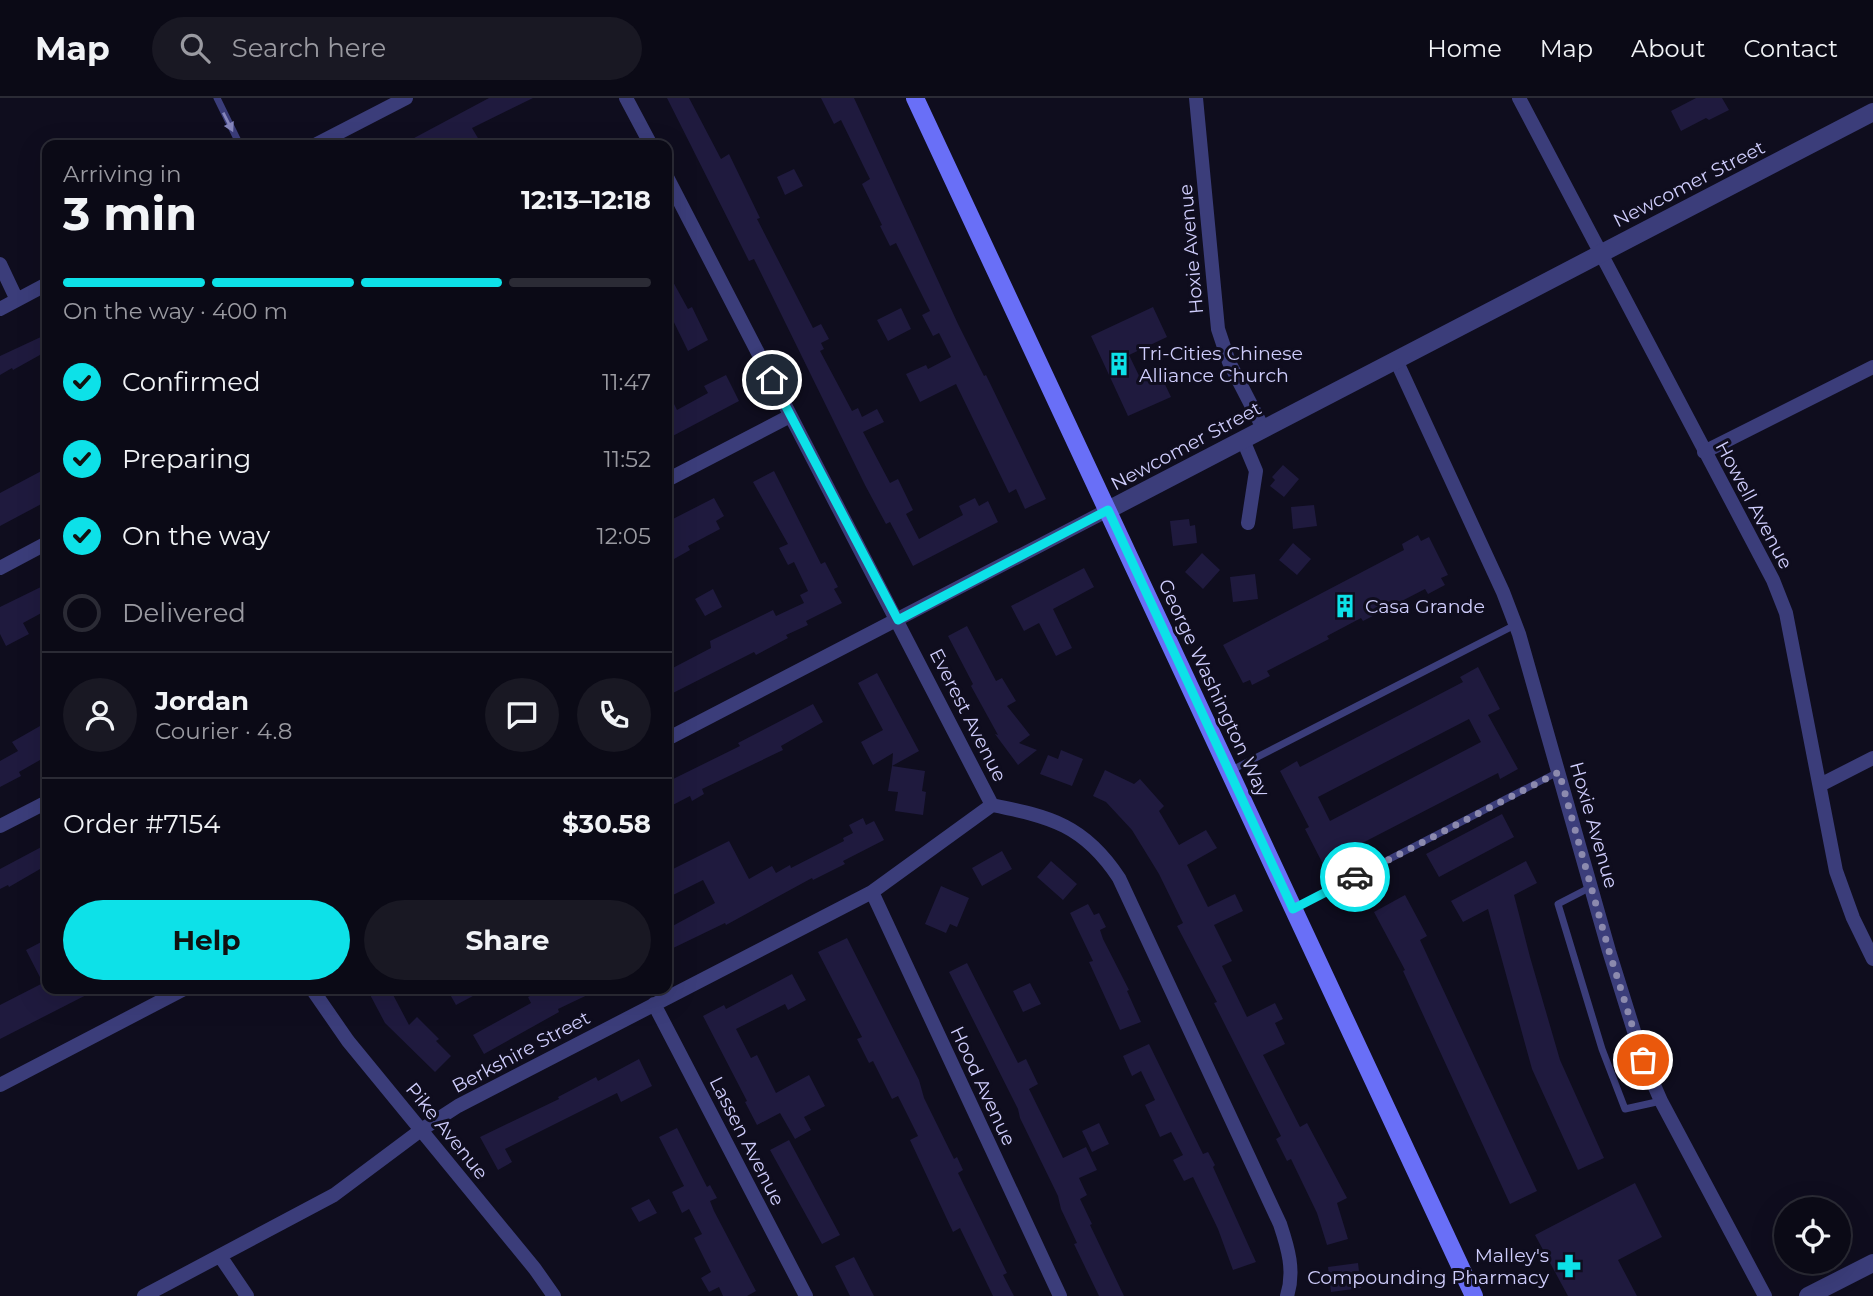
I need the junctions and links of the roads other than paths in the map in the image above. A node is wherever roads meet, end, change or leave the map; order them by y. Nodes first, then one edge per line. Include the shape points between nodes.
1 (216, 98) edge
2 (406, 98) edge
3 (626, 98) edge
4 (915, 98) edge
5 (1196, 98) edge
6 (1519, 98) edge
7 (1873, 112) edge
8 (237, 140) edge
9 (325, 140) edge
10 (648, 140) edge
11 (672, 187) edge
12 (1601, 253) junction
13 (0, 264) edge
14 (42, 287) edge
15 (17, 300) junction
16 (0, 309) edge
17 (1396, 360) junction
18 (1873, 367) edge
19 (790, 416) junction
20 (1264, 428) junction
21 (1243, 440) junction
22 (1704, 453) junction
23 (672, 477) edge
24 (1108, 510) junction
25 (1248, 523) dead end
26 (42, 546) edge
27 (0, 568) edge
28 (898, 620) junction
29 (1516, 625) junction
30 (672, 736) edge
31 (1873, 758) edge
32 (1229, 771) junction
33 (1559, 772) junction
34 (1821, 785) junction
35 (42, 805) edge
36 (992, 806) junction
37 (0, 826) edge
38 (1591, 887) junction
39 (872, 892) junction
40 (1293, 909) junction
41 (1873, 960) edge
42 (174, 994) edge
43 (315, 994) edge
44 (654, 1004) junction
45 (0, 1085) edge
46 (1661, 1101) junction
47 (421, 1130) junction
48 (220, 1256) junction
49 (1873, 1263) edge
50 (144, 1296) edge
51 (247, 1296) edge
52 (554, 1296) edge
53 (806, 1296) edge
54 (1060, 1296) edge
55 (1287, 1296) edge
56 (1474, 1296) edge
57 (1765, 1296) edge
58 (1808, 1296) edge

1 -> 8 lane
2 - 9 street
3 - 10 street
4 - 24 main road, George Washington Way
5 - 20 street, Hoxie Avenue via 1218,329 1229,362
6 - 12 street, Howell Avenue
7 - 12 street, Newcomer Street
11 - 19 street, Everest Avenue
12 - 17 street, Newcomer Street
12 - 22 street, Howell Avenue
13 - 15 street
14 - 15 street
15 - 16 street
17 - 20 street, Newcomer Street
17 - 29 street, Hoxie Avenue
18 - 22 street
19 - 23 street
19 - 28 street, Everest Avenue
20 - 21 street, Newcomer Street
21 - 24 street, Newcomer Street
21 - 25 street via 1256,471
22 - 34 street, Howell Avenue via 1786,613
24 - 28 street, Newcomer Street
24 - 32 main road, George Washington Way
26 - 27 street
28 - 30 street, Newcomer Street
28 - 36 street, Everest Avenue
29 - 32 lane
29 - 33 street, Hoxie Avenue
31 - 34 street
32 - 40 main road, George Washington Way
33 - 38 street, Hoxie Avenue
33 - 40 lane
34 - 41 street, Howell Avenue via 1836,871
35 - 37 street
36 - 39 street, Berkshire Street
36 - 55 street, Everest Avenue via 1064,825 1084,836 1103,853 1119,878 1280,1224 1291,1270
38 - 46 street, Hoxie Avenue via 1635,1036
38 - 46 lane via 1558,904 1593,1024 1625,1109
39 - 44 street, Berkshire Street
39 - 54 street, Hood Avenue
40 - 56 main road, George Washington Way
42 - 45 street
43 - 47 street, Pike Avenue
44 - 47 street, Berkshire Street via 458,1106
44 - 53 street, Lassen Avenue
46 - 57 street, Hoxie Avenue
47 - 48 street, Berkshire Street via 334,1195
47 - 52 street, Pike Avenue
48 - 50 street, Berkshire Street
48 - 51 street
49 - 58 street

